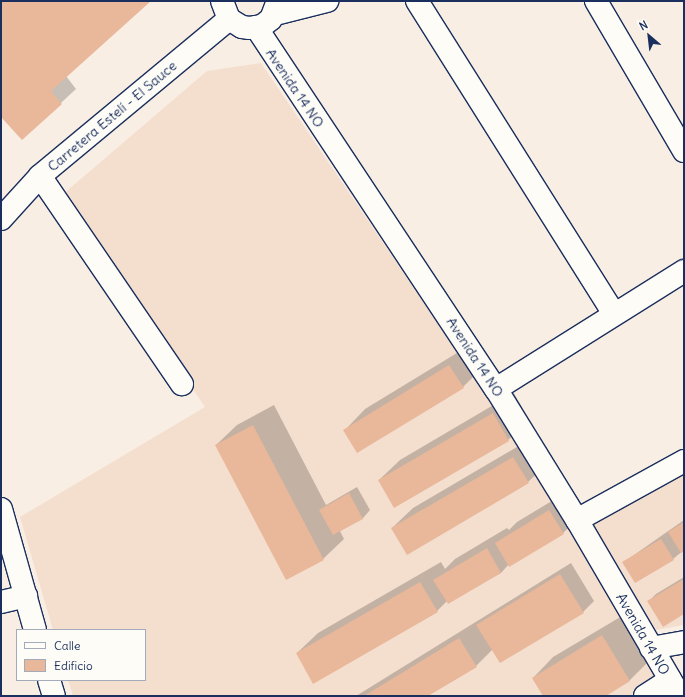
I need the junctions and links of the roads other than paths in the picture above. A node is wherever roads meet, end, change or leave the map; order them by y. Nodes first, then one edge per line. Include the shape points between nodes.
1 (327, 1) edge
2 (417, 1) edge
3 (596, 1) edge
4 (276, 8) edge
5 (225, 10) edge
6 (256, 28) junction
7 (684, 151) edge
8 (40, 176) junction
9 (1, 219) edge
10 (684, 271) edge
11 (614, 314) junction
12 (182, 384) dead end
13 (496, 390) junction
14 (684, 461) edge
15 (1, 509) edge
16 (577, 520) junction
17 (26, 596) junction
18 (1, 602) edge
19 (35, 629) edge
20 (684, 642) edge
21 (651, 648) junction
22 (49, 681) edge
23 (675, 688) edge
24 (54, 696) edge
25 (645, 696) edge

1 - 4 street
2 - 11 street
3 - 7 street
4 - 6 street via 267,23
5 - 6 street via 242,27
5 - 8 street, Carretera Estelí - El Sauce
6 - 13 street, Avenida 14 NO
8 - 9 street, Carretera Estelí - El Sauce
8 - 12 street
10 - 11 street
11 - 13 street
13 - 16 street, Avenida 14 NO
14 - 16 street
15 - 17 street
16 - 21 street, Avenida 14 NO
17 - 18 street
17 - 19 street
20 - 21 street
21 - 23 street, Avenida 14 NO
22 - 24 street
23 - 25 street

